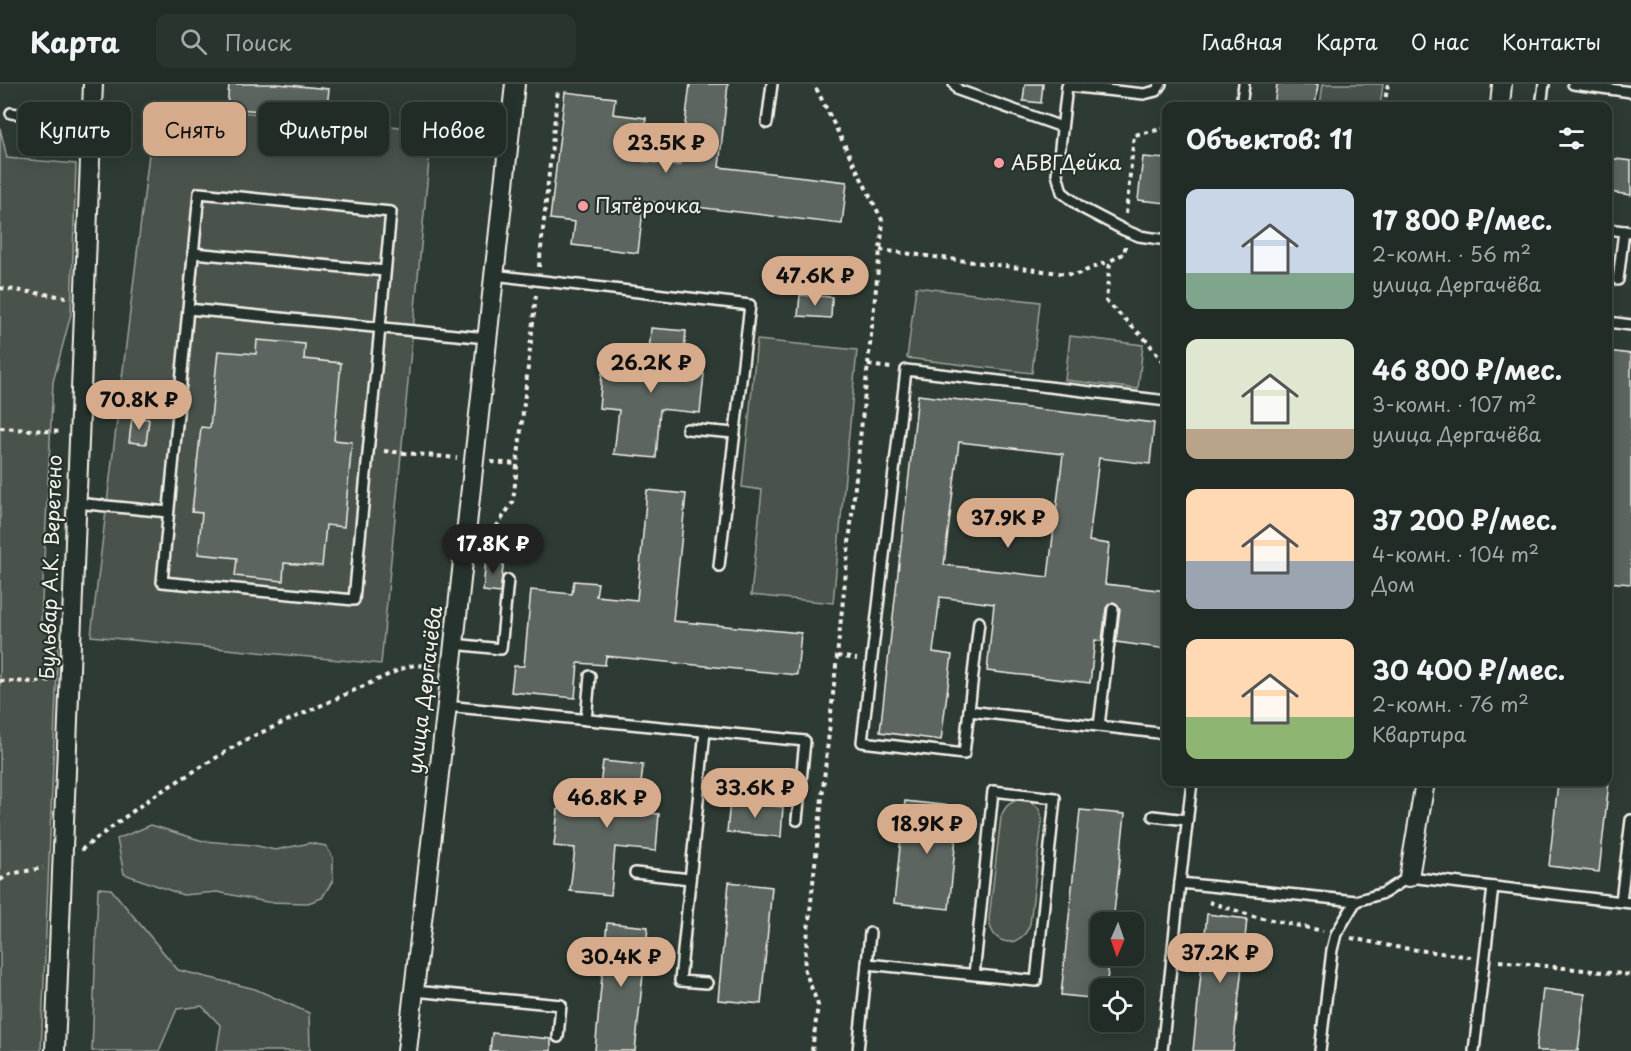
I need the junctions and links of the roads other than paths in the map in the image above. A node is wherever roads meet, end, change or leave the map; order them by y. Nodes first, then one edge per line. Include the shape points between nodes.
1 (93, 84) edge
2 (515, 84) edge
3 (772, 84) edge
4 (954, 84) edge
5 (1161, 84) edge
6 (1244, 84) edge
7 (1503, 84) edge
8 (1544, 84) edge
9 (1573, 84) edge
10 (1631, 92) edge
11 (92, 102) edge
12 (1242, 102) edge
13 (1501, 102) edge
14 (1542, 102) edge
15 (11, 113) dead end
16 (18, 114) edge
17 (767, 123) dead end
18 (1062, 127) junction
19 (90, 156) edge
20 (1612, 229) edge
21 (1628, 231) edge
22 (1162, 239) edge
23 (193, 253) junction
24 (385, 272) junction
25 (494, 275) junction
26 (1618, 280) dead end
27 (188, 309) junction
28 (1612, 323) edge
29 (1631, 325) edge
30 (380, 327) junction
31 (487, 338) junction
32 (1162, 400) edge
33 (687, 429) dead end
34 (735, 434) junction
35 (76, 503) junction
36 (168, 512) junction
37 (719, 566) dead end
38 (507, 580) dead end
39 (1113, 609) dead end
40 (979, 622) dead end
41 (454, 644) junction
42 (590, 676) dead end
43 (446, 706) junction
44 (969, 711) junction
45 (586, 720) junction
46 (1099, 726) junction
47 (705, 731) junction
48 (1162, 733) edge
49 (1191, 786) edge
50 (1424, 786) edge
51 (1153, 816) dead end
52 (797, 820) dead end
53 (1187, 820) junction
54 (1631, 820) edge
55 (635, 873) dead end
56 (1409, 877) junction
57 (690, 879) junction
58 (1180, 883) junction
59 (1493, 887) junction
60 (1356, 902) junction
61 (1626, 902) edge
62 (870, 933) dead end
63 (867, 964) junction
64 (974, 975) junction
65 (707, 983) dead end
66 (414, 990) junction
67 (558, 1037) dead end
68 (55, 1051) edge
69 (407, 1051) edge
70 (858, 1051) edge
71 (1162, 1051) edge
72 (1320, 1051) edge
73 (1474, 1051) edge

1 - 11 street, Бульвар А.К. Веретено
2 - 25 street, улица Дергачёва
3 - 17 lane
4 - 18 lane via 958,90
5 - 18 lane via 1156,91 1144,94 1067,86
6 - 12 lane
7 - 13 street
8 - 14 lane
9 - 10 lane
15 - 16 lane
18 - 22 lane via 1057,174 1062,192 1082,208 1124,230
19 - 35 street, Бульвар А.К. Веретено
20 - 21 lane
21 - 26 lane
23 - 24 lane
23 - 24 lane via 199,194 391,212
23 - 27 lane
24 - 30 lane
25 - 31 street, улица Дергачёва
25 - 34 lane via 750,305
27 - 30 lane
27 - 36 lane
28 - 29 lane
30 - 31 lane
30 - 36 lane via 354,600 162,582
31 - 41 street, улица Дергачёва
32 - 44 lane via 906,370 862,742 964,754
33 - 34 lane
34 - 37 lane
35 - 36 lane
35 - 68 street, Бульвар А.К. Веретено
38 - 41 lane via 501,649
39 - 46 lane
40 - 44 lane
41 - 43 street, улица Дергачёва
42 - 45 lane
43 - 45 lane
43 - 66 street, улица Дергачёва
44 - 46 lane
45 - 47 lane
46 - 48 lane
47 - 52 lane via 805,741
47 - 57 lane
49 - 53 lane
50 - 56 street
51 - 53 lane
53 - 58 lane
54 - 61 lane
55 - 57 lane
56 - 59 lane
56 - 60 lane via 1384,893
57 - 65 lane via 680,981
58 - 60 lane
58 - 71 lane
59 - 61 lane
59 - 73 lane
60 - 72 lane via 1336,934 1332,950
62 - 63 lane
63 - 64 lane
63 - 70 lane
64 - 64 lane via 1036,981 1056,798 993,791
66 - 67 lane via 561,1005
66 - 69 street, улица Дергачёва

